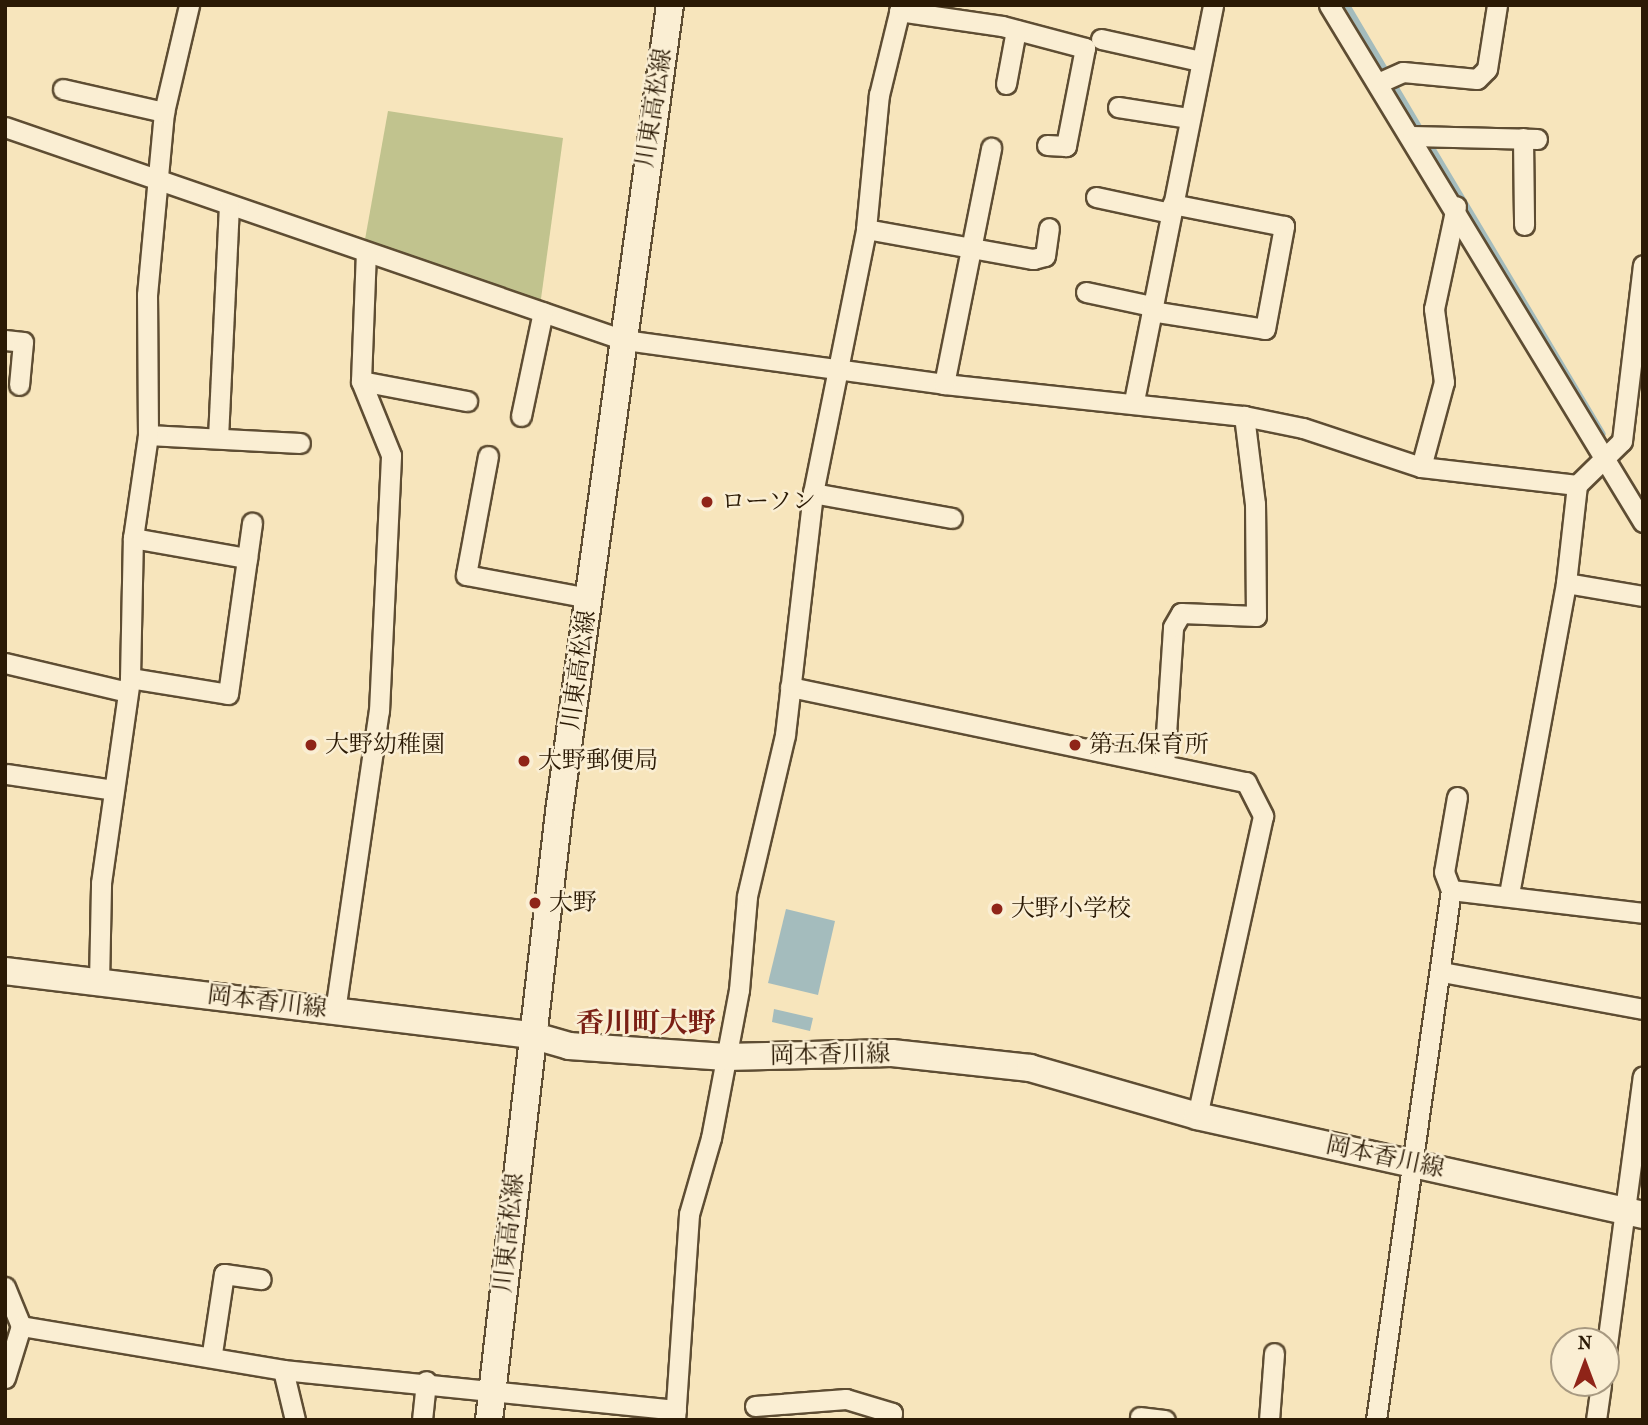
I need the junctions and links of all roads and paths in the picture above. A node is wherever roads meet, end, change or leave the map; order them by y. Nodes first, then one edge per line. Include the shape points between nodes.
1 (188, 5) edge
2 (670, 5) edge
3 (1213, 5) edge
4 (1329, 5) edge
5 (1497, 5) edge
6 (900, 8) edge
7 (1016, 30) junction
8 (1101, 38) dead end
9 (1200, 61) junction
10 (1385, 80) junction
11 (1006, 84) dead end
12 (63, 89) dead end
13 (1118, 107) dead end
14 (164, 112) junction
15 (1189, 118) junction
16 (5, 127) edge
17 (1418, 134) junction
18 (1047, 145) dead end
19 (990, 148) dead end
20 (159, 182) junction
21 (1096, 197) dead end
22 (229, 206) junction
23 (1456, 206) junction
24 (1171, 209) junction
25 (1524, 225) dead end
26 (1049, 228) dead end
27 (866, 229) junction
28 (968, 248) junction
29 (366, 252) junction
30 (1643, 265) edge
31 (1086, 292) dead end
32 (1152, 308) junction
33 (543, 312) junction
34 (5, 340) edge
35 (624, 340) junction
36 (835, 370) junction
37 (361, 381) junction
38 (944, 384) junction
39 (19, 385) dead end
40 (467, 401) dead end
41 (1134, 401) junction
42 (521, 416) dead end
43 (1244, 416) junction
44 (148, 435) junction
45 (218, 439) junction
46 (300, 443) dead end
47 (488, 456) dead end
48 (1606, 461) junction
49 (1420, 467) junction
50 (1577, 485) junction
51 (813, 493) junction
52 (951, 518) dead end
53 (1643, 522) edge
54 (252, 523) dead end
55 (133, 538) junction
56 (247, 558) junction
57 (1566, 583) junction
58 (1643, 596) edge
59 (589, 598) junction
60 (5, 663) edge
61 (129, 685) junction
62 (790, 687) junction
63 (1164, 764) junction
64 (7, 774) edge
65 (114, 790) junction
66 (1457, 797) dead end
67 (1451, 890) junction
68 (1508, 894) junction
69 (1643, 913) edge
70 (5, 971) edge
71 (1442, 972) junction
72 (99, 982) junction
73 (1643, 1009) edge
74 (335, 1011) junction
75 (531, 1035) junction
76 (726, 1057) junction
77 (1643, 1076) edge
78 (1197, 1116) junction
79 (1411, 1163) junction
80 (1635, 1213) edge
81 (261, 1279) dead end
82 (5, 1287) edge
83 (21, 1325) junction
84 (1611, 1327) edge
85 (212, 1353) junction
86 (1274, 1353) dead end
87 (283, 1370) junction
88 (5, 1378) edge
89 (426, 1381) junction
90 (492, 1389) junction
91 (1599, 1397) edge
92 (755, 1406) dead end
93 (675, 1415) edge
94 (1140, 1417) dead end
95 (295, 1420) edge
96 (422, 1420) edge
97 (489, 1420) edge
98 (891, 1420) edge
99 (1165, 1420) edge
100 (1269, 1420) edge
101 (1377, 1420) edge
102 (1595, 1420) edge

1 - 14 street
2 - 35 main road, 川東高松線
3 - 9 street
4 - 10 street
5 - 10 street via 1487,69 1477,79
6 - 7 street
6 - 27 street via 879,94
7 - 11 street
7 - 18 street via 1086,48 1066,146
8 - 9 street
9 - 15 street
10 - 17 street
12 - 14 street
13 - 15 street
14 - 20 street
15 - 24 street
16 - 20 street
17 - 23 street
17 - 25 street via 1530,138
19 - 28 street
20 - 22 street
20 - 44 street via 147,295
21 - 24 street
22 - 29 street
22 - 45 street
23 - 48 street
23 - 49 street via 1434,309 1444,383
24 - 32 street
24 - 32 street via 1284,226 1265,330
26 - 28 street via 1045,256 1033,259
27 - 28 street
27 - 36 street
28 - 38 street
29 - 33 street
29 - 37 street
30 - 48 street via 1622,441
31 - 32 street
32 - 41 street
33 - 35 street
33 - 42 street
34 - 39 street via 23,342
35 - 36 street
35 - 59 main road, 川東高松線
36 - 38 street
36 - 51 street
37 - 40 street
37 - 74 street via 391,455 379,710
38 - 41 street
41 - 43 street
43 - 49 street via 1303,428
43 - 63 street via 1255,504 1256,616 1181,613 1173,627
44 - 45 street
44 - 55 street
45 - 46 street
47 - 59 street via 466,575
48 - 50 street
48 - 53 street
49 - 50 street
50 - 57 street
51 - 52 street
51 - 62 street
54 - 56 street
55 - 56 street
55 - 61 street
56 - 61 street via 228,694
57 - 58 street
57 - 68 street
59 - 75 main road, 川東高松線
60 - 61 street
61 - 65 street
62 - 63 street
62 - 76 street via 747,896
63 - 78 street via 1246,782 1263,816
64 - 65 street
65 - 72 street via 101,883
66 - 67 street via 1444,872
67 - 68 street
67 - 71 street
68 - 69 street
70 - 72 main road, 岡本香川線
71 - 73 street
71 - 79 street
72 - 74 main road, 岡本香川線
74 - 75 main road, 岡本香川線
75 - 76 main road, 岡本香川線 via 569,1045
75 - 90 main road, 川東高松線
76 - 78 main road, 岡本香川線 via 946,1056 1030,1068
76 - 93 street via 688,1214
77 - 80 street
78 - 79 main road, 岡本香川線
79 - 80 main road, 岡本香川線
79 - 101 street
80 - 84 street
81 - 85 street via 224,1274
82 - 83 street
83 - 85 street
83 - 88 street
85 - 87 street
86 - 100 street
87 - 89 street
87 - 95 street
89 - 90 street
89 - 96 street
90 - 93 street
90 - 97 main road, 川東高松線
91 - 102 street
92 - 98 street via 846,1399 892,1413
94 - 99 street

